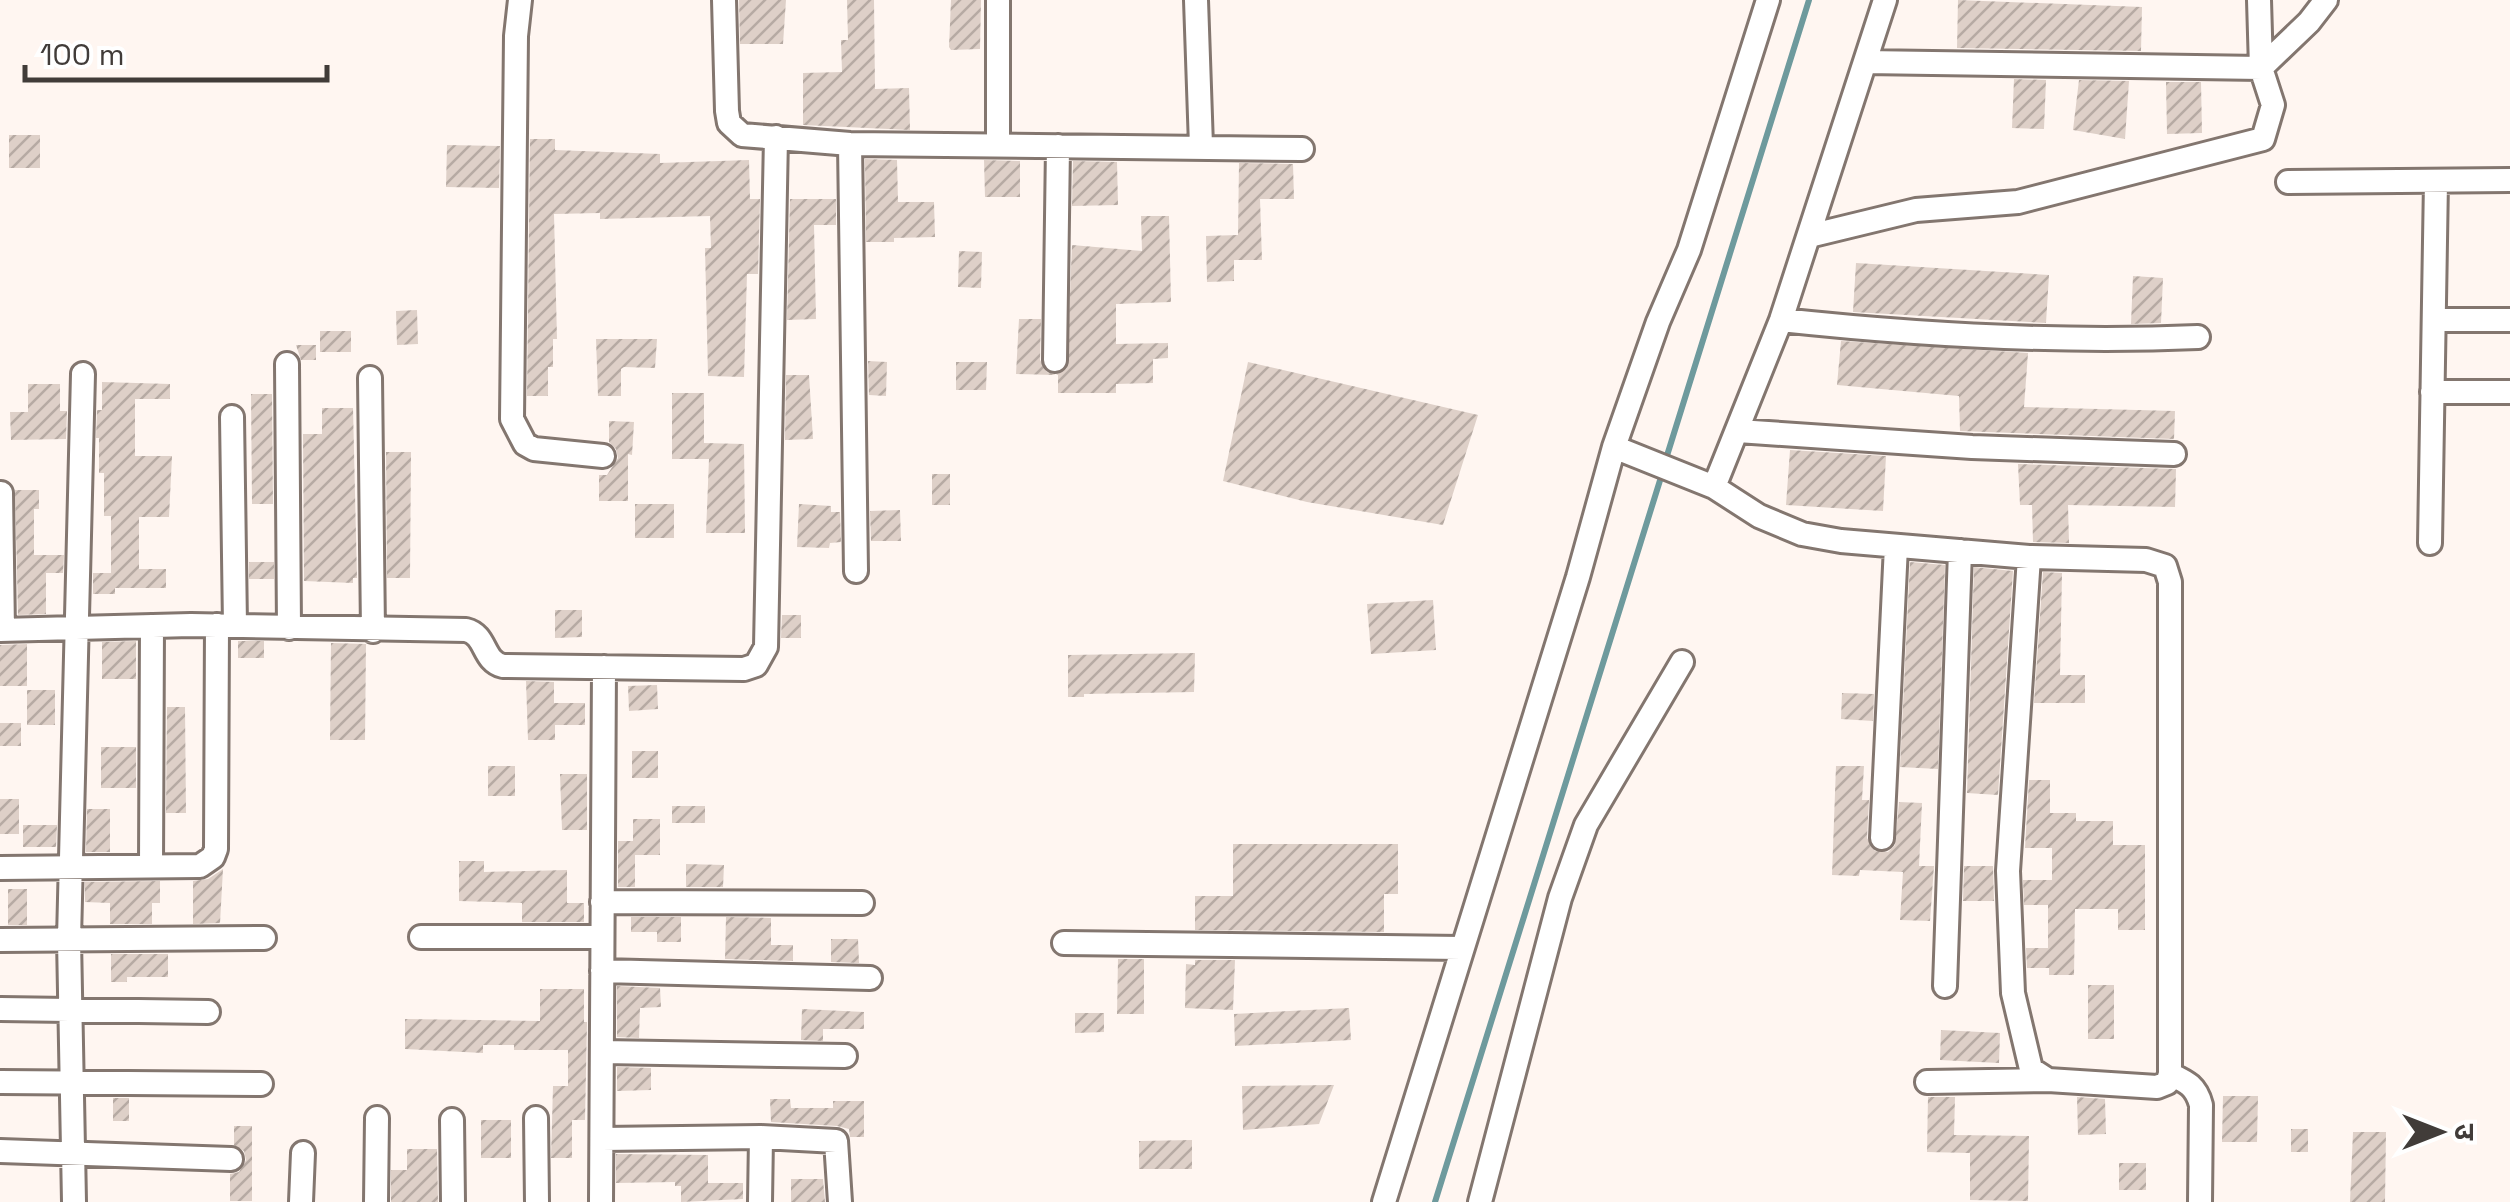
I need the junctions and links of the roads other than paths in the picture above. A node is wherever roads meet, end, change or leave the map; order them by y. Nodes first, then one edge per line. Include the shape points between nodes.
1 (520, 0) edge
2 (724, 0) edge
3 (998, 0) edge
4 (1196, 0) edge
5 (1768, 0) edge
6 (1885, 0) edge
7 (2259, 0) edge
8 (2326, 0) edge
9 (1865, 62) junction
10 (2261, 68) junction
11 (776, 137) junction
12 (850, 144) junction
13 (998, 144) junction
14 (1058, 146) junction
15 (1201, 146) junction
16 (1302, 148) dead end
17 (2510, 180) edge
18 (2436, 181) junction
19 (2288, 182) dead end
20 (1809, 236) junction
21 (1782, 320) junction
22 (2434, 320) junction
23 (2510, 320) edge
24 (2198, 337) dead end
25 (1055, 360) dead end
26 (287, 364) dead end
27 (83, 374) dead end
28 (370, 378) dead end
29 (2432, 392) junction
30 (2510, 392) edge
31 (232, 418) dead end
32 (1738, 432) junction
33 (1614, 446) junction
34 (2174, 454) dead end
35 (603, 456) dead end
36 (1714, 487) junction
37 (1, 493) edge
38 (2430, 543) dead end
39 (1896, 546) junction
40 (1960, 551) junction
41 (2029, 557) junction
42 (856, 572) dead end
43 (152, 626) junction
44 (226, 626) junction
45 (77, 627) junction
46 (290, 628) junction
47 (1, 630) edge
48 (373, 631) junction
49 (1682, 662) dead end
50 (604, 667) junction
51 (1882, 838) dead end
52 (151, 866) junction
53 (70, 867) junction
54 (0, 868) edge
55 (602, 902) junction
56 (862, 903) dead end
57 (421, 937) dead end
58 (602, 937) junction
59 (69, 938) junction
60 (264, 938) dead end
61 (0, 940) edge
62 (1064, 943) dead end
63 (1461, 948) junction
64 (602, 971) junction
65 (870, 978) dead end
66 (1945, 986) dead end
67 (71, 1009) junction
68 (0, 1010) edge
69 (208, 1012) dead end
70 (603, 1052) junction
71 (845, 1056) dead end
72 (2170, 1074) junction
73 (2048, 1080) junction
74 (0, 1082) edge
75 (73, 1082) junction
76 (1926, 1082) dead end
77 (261, 1084) dead end
78 (378, 1118) dead end
79 (536, 1118) dead end
80 (452, 1120) dead end
81 (760, 1138) junction
82 (602, 1139) junction
83 (0, 1152) edge
84 (75, 1152) junction
85 (302, 1153) dead end
86 (231, 1159) dead end
87 (74, 1202) edge
88 (302, 1202) edge
89 (376, 1202) edge
90 (453, 1202) edge
91 (537, 1202) edge
92 (601, 1202) edge
93 (760, 1202) edge
94 (840, 1202) edge
95 (1384, 1202) edge
96 (1480, 1202) edge
97 (2200, 1202) edge

1 - 35 street via 512,419 534,449
2 - 11 street via 729,123 742,134
3 - 13 street
4 - 15 street
5 - 33 street via 1690,250
6 - 9 street
7 - 10 street
8 - 10 street
9 - 10 street
9 - 20 street
10 - 20 street via 2273,104 2263,139 2018,202 1916,210
11 - 12 street
11 - 50 street via 764,657 744,670
12 - 13 street
12 - 42 street
13 - 14 street
14 - 15 street
14 - 25 street
15 - 16 street
17 - 18 street
18 - 19 street
18 - 22 street
20 - 21 street
21 - 24 street via 2052,340
21 - 32 street
22 - 23 street
22 - 29 street
26 - 46 street
27 - 45 street
28 - 48 street
29 - 30 street
29 - 38 street
31 - 44 street
32 - 34 street
32 - 36 street
33 - 36 street
33 - 63 street
36 - 39 street via 1780,527
37 - 47 street
39 - 40 street
39 - 51 street
40 - 41 street
40 - 66 street
41 - 72 street via 2146,560 2168,570
41 - 73 street via 2008,871 2013,993 2031,1069
43 - 44 street
43 - 45 street
43 - 52 street
44 - 46 street
44 - 52 street via 216,849 200,866
45 - 47 street
45 - 53 street
46 - 48 street
48 - 50 street via 466,630 478,636 496,664
49 - 96 street via 1586,825 1560,898
50 - 55 street
52 - 53 street
53 - 54 street
53 - 59 street
55 - 56 street
55 - 58 street
57 - 58 street
58 - 64 street
59 - 60 street
59 - 61 street
59 - 67 street
62 - 63 street
63 - 95 street
64 - 65 street
64 - 70 street
67 - 68 street
67 - 69 street
67 - 75 street
70 - 71 street
70 - 82 street
72 - 73 street via 2157,1087
72 - 97 street via 2198,1092
73 - 76 street
74 - 75 street
75 - 77 street
75 - 84 street
78 - 89 street
79 - 91 street
80 - 90 street
81 - 82 street
81 - 93 street
81 - 94 street via 836,1141
82 - 92 street
83 - 84 street
84 - 86 street
84 - 87 street
85 - 88 street

